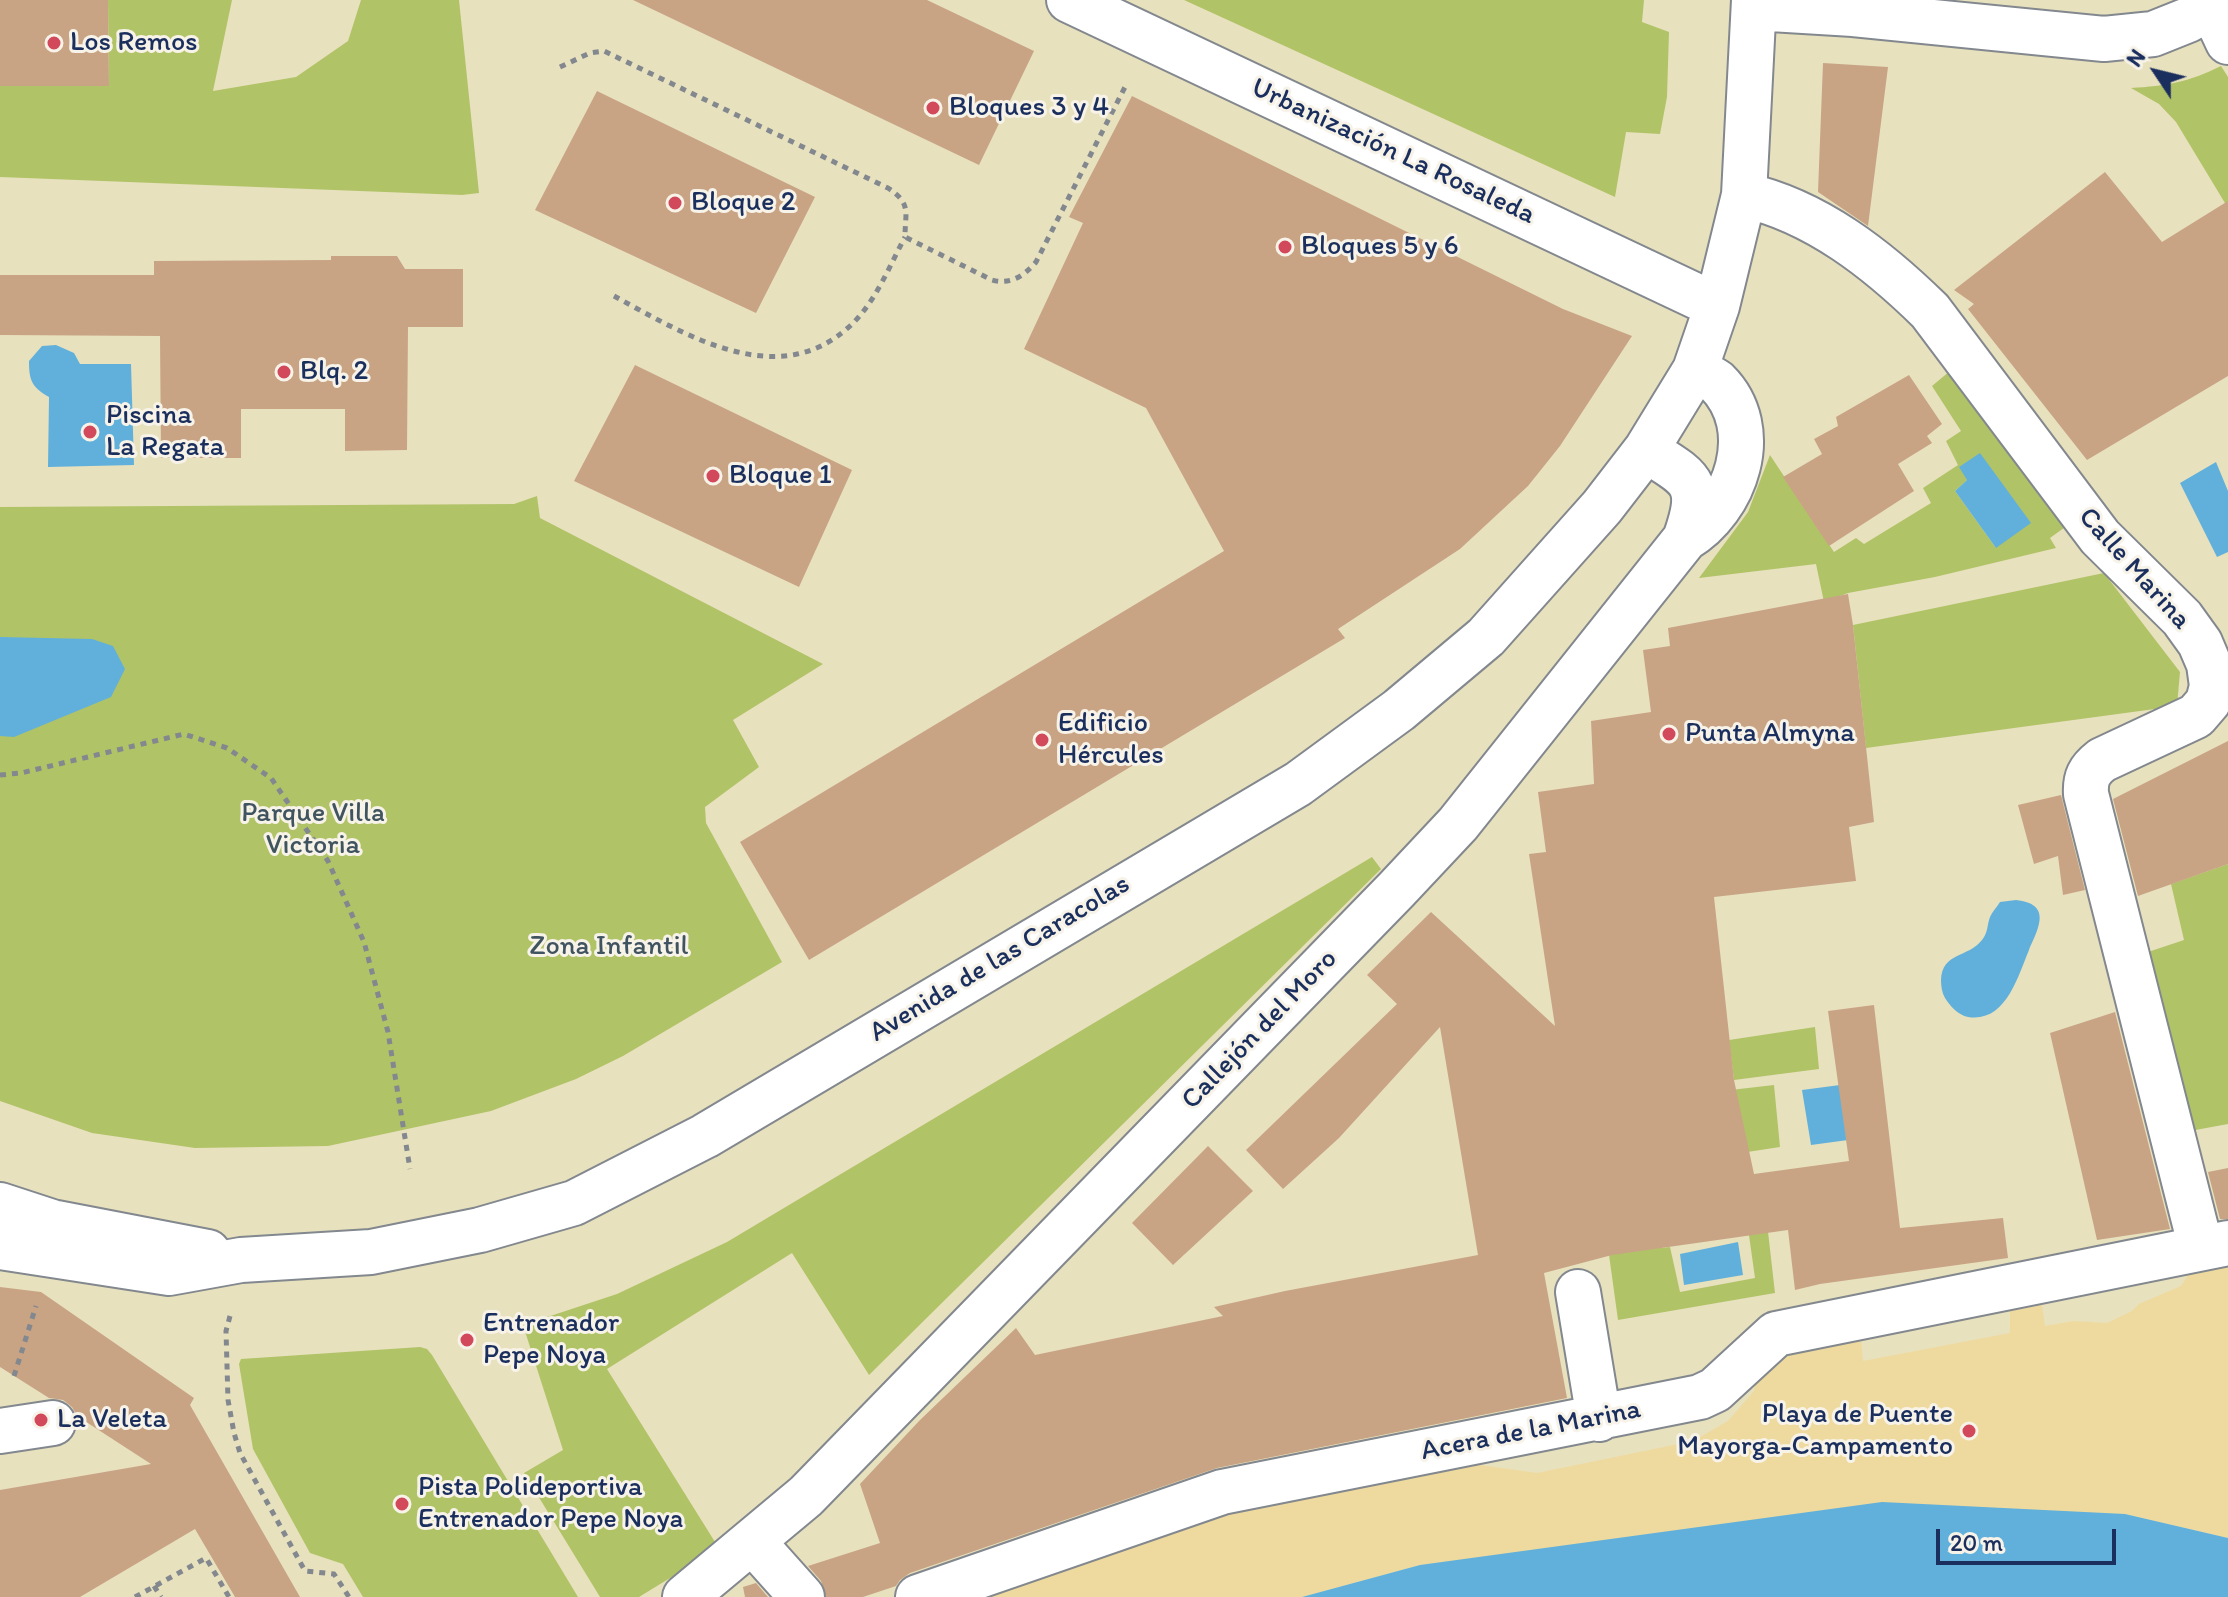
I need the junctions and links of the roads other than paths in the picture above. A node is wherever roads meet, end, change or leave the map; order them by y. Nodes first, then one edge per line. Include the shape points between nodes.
1 (1069, 0) edge
2 (1754, 4) edge
3 (2220, 16) edge
4 (1744, 195) junction
5 (1717, 306) junction
6 (1695, 370) junction
7 (1646, 450) junction
8 (1685, 539) junction
9 (0, 1205) edge
10 (2215, 1246) edge
11 (0, 1247) edge
12 (241, 1260) junction
13 (1578, 1292) dead end
14 (1599, 1419) junction
15 (53, 1423) dead end
16 (0, 1431) edge
17 (752, 1541) junction
18 (685, 1597) edge
19 (802, 1597) edge
20 (918, 1597) edge

1 - 5 street, Urbanización La Rosaleda
2 - 3 street via 2104,39 2153,34 2188,20
2 - 4 street
4 - 5 street
4 - 10 street, Calle Marina via 1797,212 1901,282 1930,311 2100,537 2182,618 2200,643 2212,686 2208,702 2196,716 2092,768 2086,794
5 - 6 street
6 - 7 street
6 - 8 street, Callejón del Moro via 1714,380 1728,397 1741,442 1737,473 1725,498 1701,530
7 - 8 street, Callejón del Moro via 1681,472 1693,487 1696,499
7 - 12 street, Avenida de las Caracolas via 1486,637 1298,784 705,1136 574,1203 480,1230 371,1252
8 - 17 street, Callejón del Moro via 1458,824 806,1496
9 - 12 street, Avenida de las Caracolas via 52,1222
10 - 14 street, Acera de la Marina via 1776,1334 1715,1390
11 - 12 street, Avenida de las Caracolas via 169,1273
13 - 14 street
14 - 20 street, Acera de la Marina via 1222,1492
15 - 16 street
17 - 18 street
17 - 19 street

